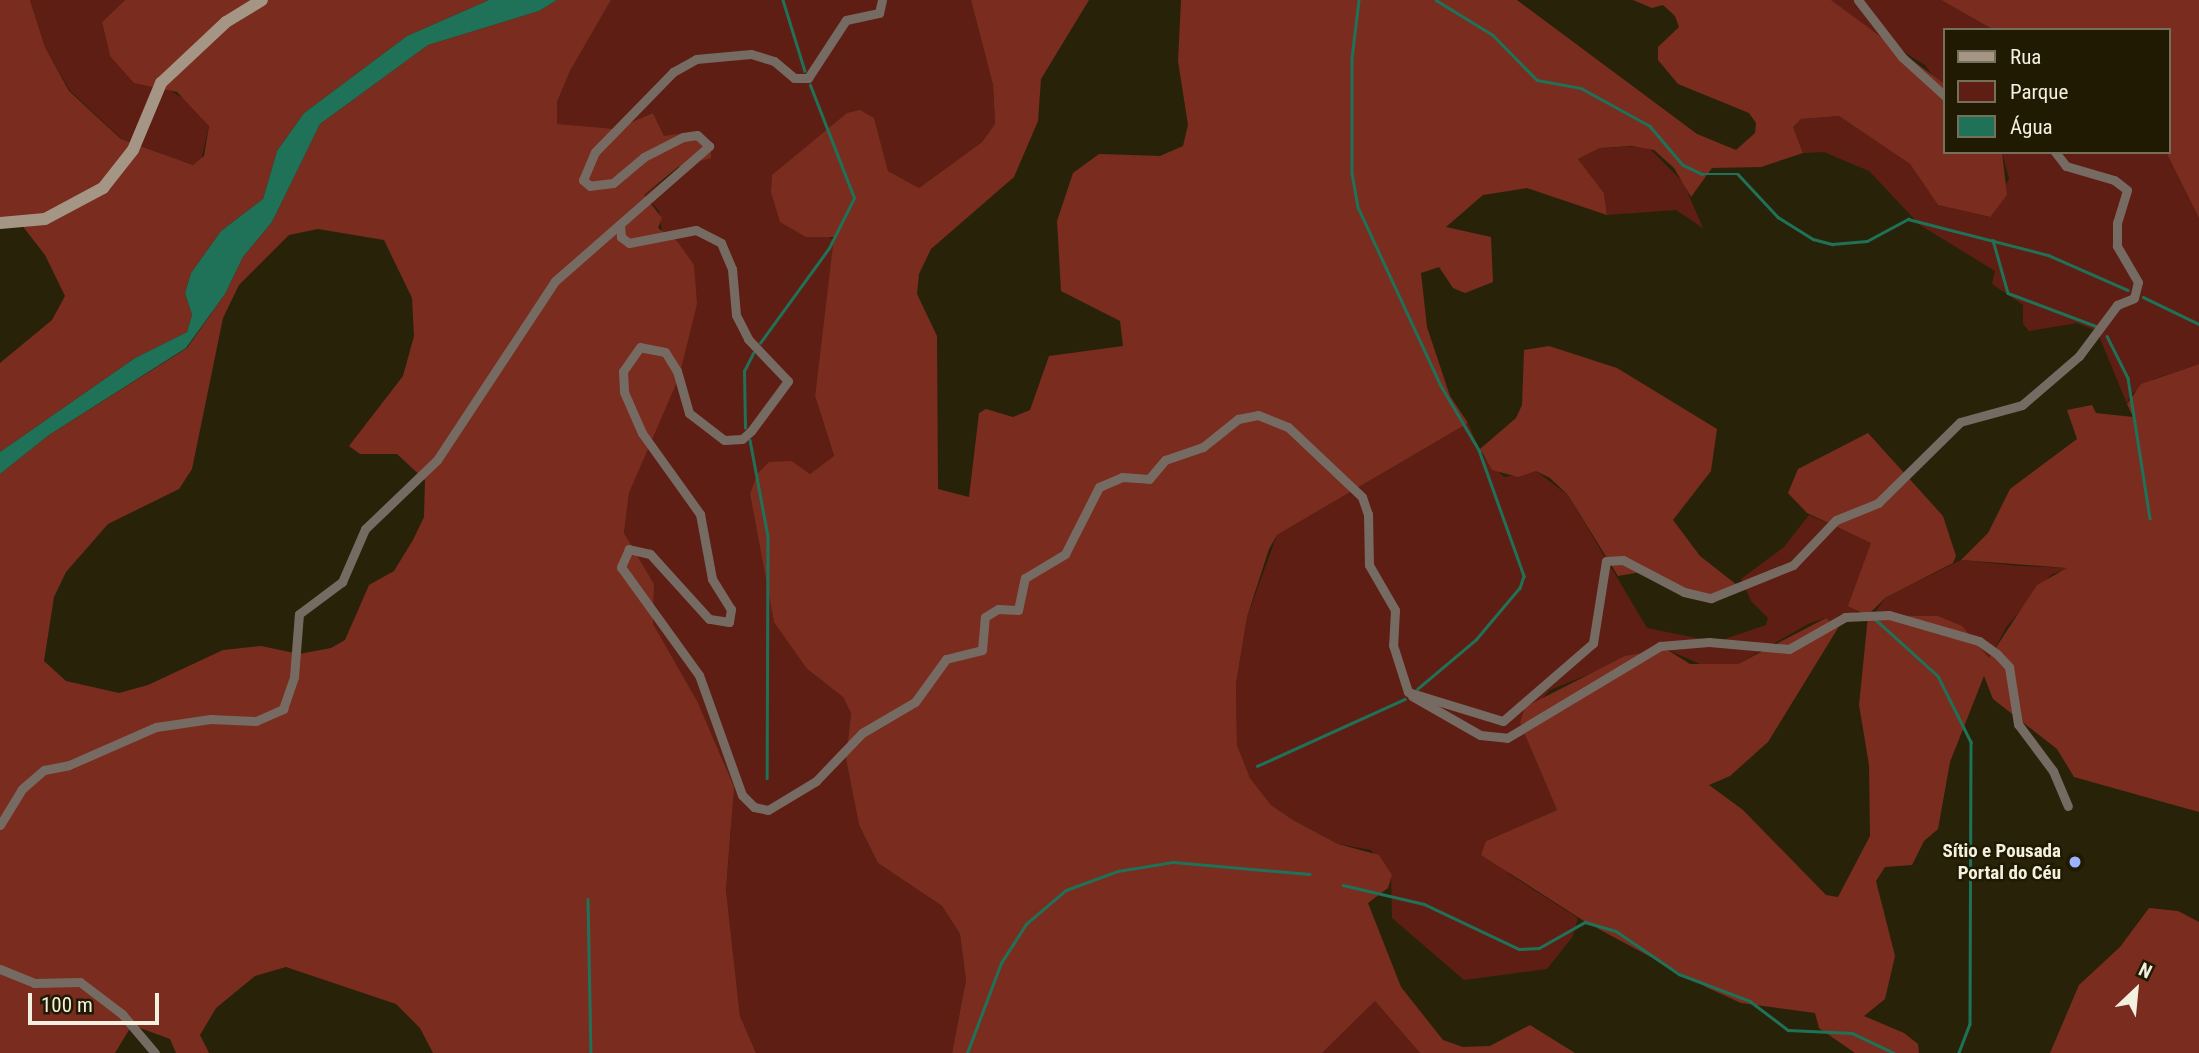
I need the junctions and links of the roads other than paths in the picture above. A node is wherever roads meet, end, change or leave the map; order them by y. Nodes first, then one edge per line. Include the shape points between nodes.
1 (262, 0) edge
2 (882, 0) edge
3 (1858, 0) edge
4 (1944, 95) edge
5 (2057, 154) edge
6 (0, 223) edge
7 (620, 225) junction
8 (1408, 692) junction
9 (2068, 806) dead end
10 (0, 825) edge
11 (0, 969) edge
12 (155, 1053) edge

1 - 6 street via 226,22 161,83 133,150 103,188 44,219
2 - 7 street via 879,13 846,20 808,78 794,78 774,61 751,54 708,55 673,72 595,152 583,180 590,186 613,183 644,158 683,137 697,135 709,146
3 - 4 street via 1902,57
5 - 8 street via 2066,166 2114,180 2127,190 2117,223 2117,246 2138,282 2134,298 2117,305 2105,328 2048,384 2011,411 1960,422 1878,503 1836,520 1804,557 1720,596 1695,597 1623,560 1606,561 1592,643 1503,721
7 - 8 street via 621,237 629,243 696,230 721,243 732,269 736,314 748,339 788,381 751,431 742,439 724,440 689,413 677,371 665,352 640,347 623,371 624,392 642,433 699,514 712,579 732,610 729,622 709,619 650,554 629,549 621,567 699,675 743,795 754,807 768,810 816,781 862,733 915,702 946,659 982,650 985,617 998,609 1018,610 1025,578 1065,554 1099,486 1122,477 1149,479 1165,460 1203,447 1249,417 1269,417 1288,426 1362,497 1368,514 1369,565 1395,610 1393,645
7 - 10 street via 555,281 438,460 365,529 342,582 299,614 294,677 283,709 256,721 210,719 156,727 69,765 44,770 22,789
8 - 9 street via 1416,702 1480,736 1507,738 1660,646 1709,642 1789,649 1845,617 1889,615 1979,641 1997,654 2009,667 2018,724 2053,771
11 - 12 street via 34,983 80,982 122,1014

